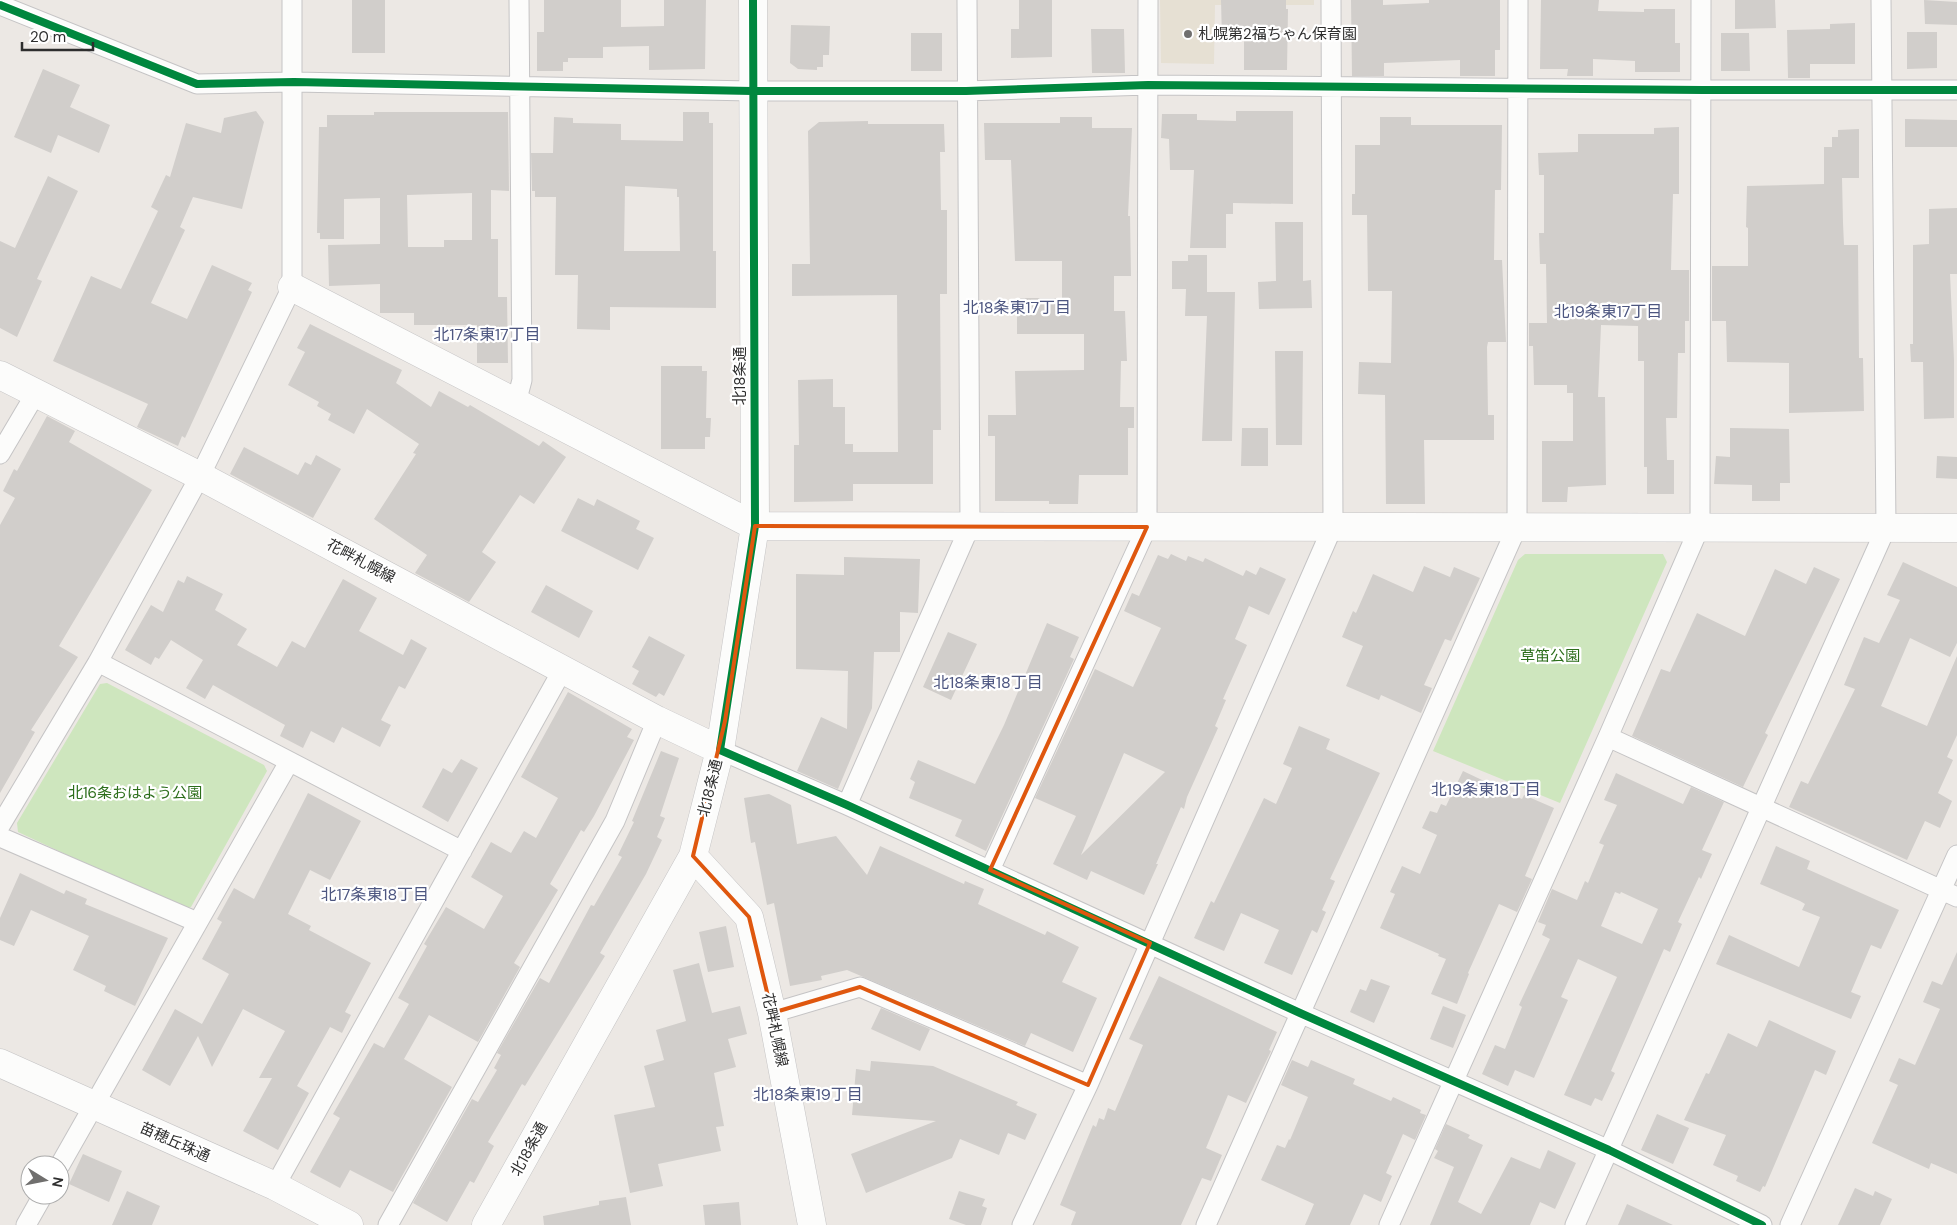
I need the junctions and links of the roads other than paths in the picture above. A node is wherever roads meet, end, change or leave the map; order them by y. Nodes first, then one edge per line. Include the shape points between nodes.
1 (292, 0) edge
2 (519, 0) edge
3 (754, 0) edge
4 (967, 0) edge
5 (1148, 0) edge
6 (1331, 0) edge
7 (1518, 0) edge
8 (1701, 0) edge
9 (1881, 0) edge
10 (0, 2) edge
11 (294, 82) junction
12 (1148, 85) junction
13 (518, 88) junction
14 (1332, 88) junction
15 (1519, 89) junction
16 (1702, 90) junction
17 (1957, 90) edge
18 (752, 91) junction
19 (966, 91) junction
20 (1882, 91) junction
21 (292, 287) junction
22 (0, 375) edge
23 (36, 393) junction
24 (516, 403) junction
25 (0, 454) edge
26 (200, 476) junction
27 (755, 526) junction
28 (970, 526) junction
29 (1333, 526) junction
30 (1700, 526) junction
31 (1147, 527) junction
32 (1517, 527) junction
33 (1886, 528) junction
34 (1957, 528) edge
35 (98, 662) junction
36 (563, 669) junction
37 (657, 720) junction
38 (1608, 737) junction
39 (720, 750) junction
40 (289, 762) junction
41 (847, 805) junction
42 (1761, 809) junction
43 (0, 826) edge
44 (0, 837) edge
45 (462, 851) junction
46 (1957, 855) edge
47 (693, 856) junction
48 (990, 870) junction
49 (1949, 893) edge
50 (197, 922) junction
51 (1150, 943) junction
52 (772, 1013) junction
53 (1300, 1013) junction
54 (0, 1063) edge
55 (1455, 1082) junction
56 (1088, 1086) junction
57 (93, 1106) junction
58 (1609, 1150) junction
59 (66, 1155) edge
60 (275, 1186) junction
61 (37, 1205) edge
62 (26, 1225) edge
63 (349, 1225) edge
64 (388, 1225) edge
65 (486, 1225) edge
66 (812, 1225) edge
67 (1022, 1225) edge
68 (1206, 1225) edge
69 (1389, 1225) edge
70 (1575, 1225) edge
71 (1762, 1225) edge
72 (1790, 1225) edge

1 - 11 street
2 - 13 street
3 - 18 street, 北18条通
4 - 19 street
5 - 12 street
6 - 14 street
7 - 15 street
8 - 16 street
9 - 20 street
10 - 11 street via 197,84
11 - 13 street
11 - 21 street
12 - 14 street
12 - 19 street
12 - 31 street
13 - 18 street
13 - 24 street via 522,380
14 - 15 street
14 - 29 street
15 - 16 street
15 - 32 street
16 - 20 street
16 - 30 street
17 - 20 street
18 - 19 street
18 - 27 street, 北18条通
19 - 28 street
20 - 33 street
21 - 24 street
21 - 26 street
22 - 23 street, 花畔札幌線
23 - 25 street
23 - 26 street, 花畔札幌線
24 - 27 street
26 - 35 street
26 - 36 street, 花畔札幌線
27 - 28 street
27 - 39 street, 北18条通
28 - 31 street
28 - 41 street
29 - 31 street
29 - 32 street
29 - 51 street
30 - 32 street
30 - 33 street
30 - 38 street
31 - 48 street
32 - 53 street
33 - 34 street
33 - 42 street
35 - 40 street
35 - 43 street
36 - 37 street, 花畔札幌線
36 - 45 street
37 - 39 street, 花畔札幌線
37 - 64 street via 615,822
38 - 42 street
38 - 55 street
39 - 41 street
39 - 47 street, 北18条通
40 - 45 street
40 - 50 street
41 - 48 street
42 - 49 street
42 - 58 street
44 - 50 street
45 - 60 street
46 - 49 street
47 - 52 street, 花畔札幌線 via 748,917
47 - 65 street, 北18条通
48 - 51 street
49 - 72 street
50 - 57 street
51 - 53 street
51 - 56 street
52 - 56 street via 860,987
52 - 66 street, 花畔札幌線
53 - 55 street
53 - 68 street
54 - 57 street, 苗穂丘珠通
55 - 58 street
55 - 69 street
56 - 67 street
57 - 59 street
57 - 60 street, 苗穂丘珠通
58 - 70 street
58 - 71 street
60 - 63 street, 苗穂丘珠通
61 - 62 street

